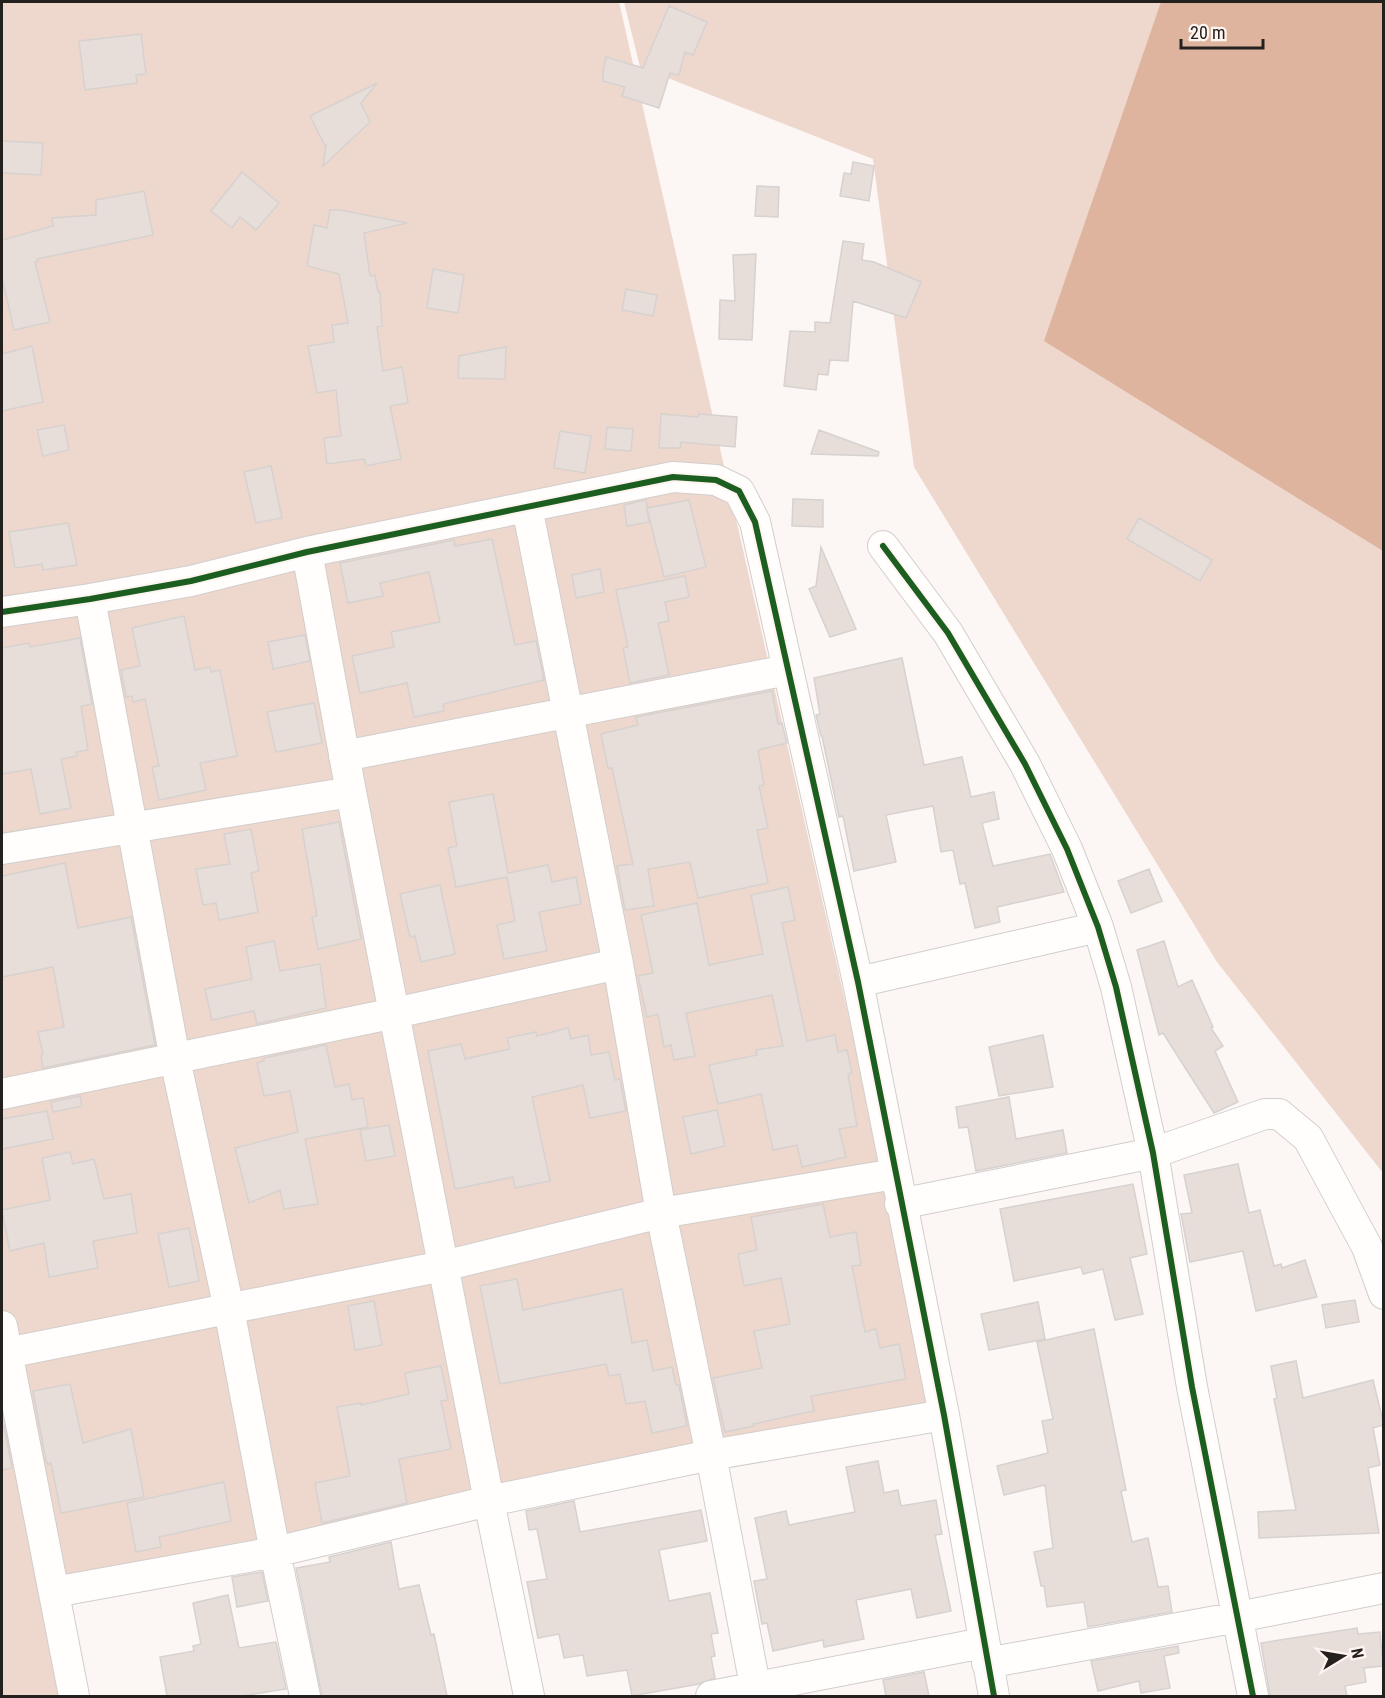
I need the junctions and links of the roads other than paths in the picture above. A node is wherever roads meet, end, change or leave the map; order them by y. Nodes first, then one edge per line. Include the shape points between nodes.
1 (527, 507) junction
2 (883, 546) dead end
3 (308, 552) junction
4 (90, 599) junction
5 (2, 612) edge
6 (788, 670) junction
7 (567, 712) junction
8 (344, 756) junction
9 (351, 792) junction
10 (132, 829) junction
11 (2, 849) edge
12 (1098, 927) junction
13 (618, 964) junction
14 (858, 982) junction
15 (395, 1013) junction
16 (175, 1059) junction
17 (2, 1095) edge
18 (1153, 1153) junction
19 (895, 1174) junction
20 (900, 1204) junction
21 (661, 1212) junction
22 (443, 1266) junction
23 (1383, 1294) edge
24 (229, 1309) junction
25 (3, 1344) edge
26 (944, 1415) junction
27 (711, 1455) junction
28 (489, 1501) junction
29 (275, 1552) junction
30 (1383, 1588) edge
31 (54, 1592) junction
32 (1238, 1617) junction
33 (985, 1653) junction
34 (756, 1692) edge
35 (74, 1696) edge
36 (305, 1696) edge
37 (529, 1696) edge
38 (711, 1696) edge
39 (994, 1696) edge
40 (1253, 1696) edge

1 - 3 street
1 - 6 street via 673,477 716,480 739,491 755,522
1 - 7 street
2 - 12 street via 948,633 1025,764 1067,849
3 - 4 street via 191,581
3 - 8 street
4 - 5 street
4 - 10 street
6 - 7 street
6 - 14 street
7 - 8 street
7 - 13 street
8 - 9 street
9 - 10 street
9 - 15 street
10 - 11 street
10 - 16 street
12 - 14 street
12 - 18 street via 1116,987
13 - 15 street
13 - 21 street
14 - 19 street
15 - 16 street
15 - 22 street
16 - 17 street
16 - 24 street
18 - 20 street
18 - 23 street via 1265,1114 1279,1114 1308,1138 1367,1247
18 - 32 street via 1192,1387
19 - 20 street
19 - 21 street
20 - 26 street
21 - 22 street
21 - 27 street
22 - 24 street
22 - 28 street
24 - 25 street
24 - 29 street
25 - 31 street
26 - 27 street
26 - 33 street
27 - 28 street
27 - 34 street
28 - 29 street
28 - 37 street
29 - 31 street
29 - 36 street
30 - 32 street
31 - 35 street
32 - 33 street
32 - 40 street
33 - 34 street
33 - 39 street
34 - 38 street

